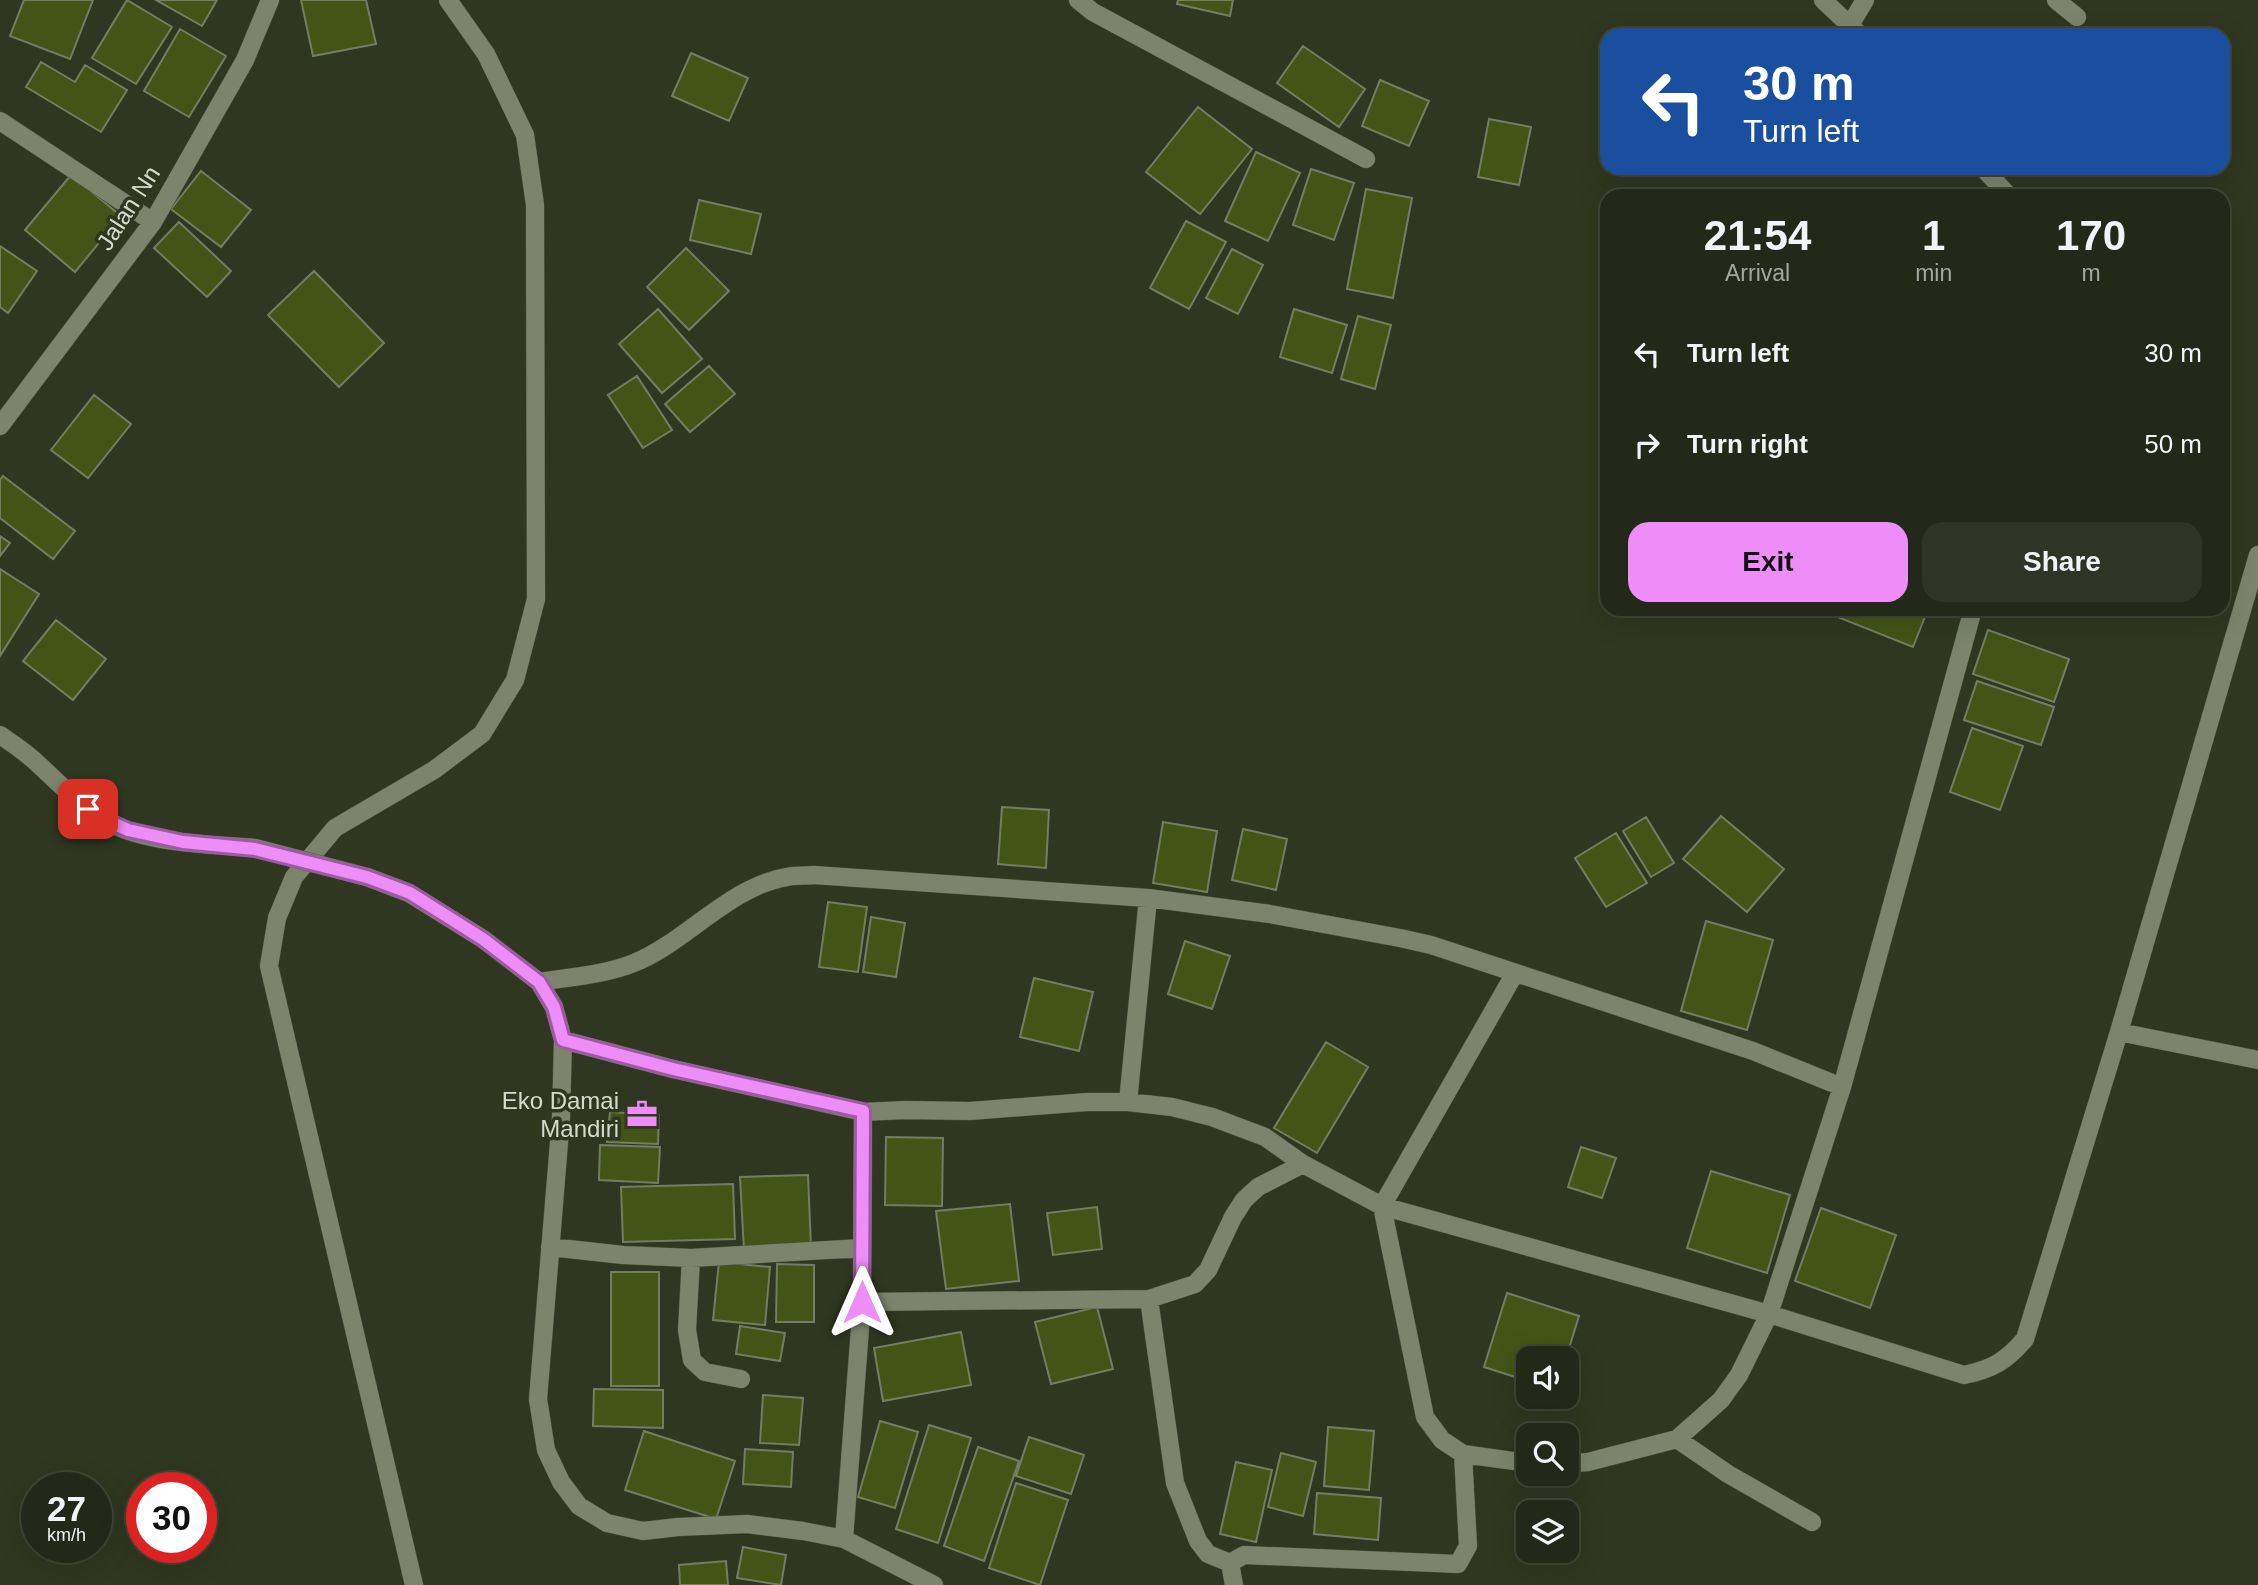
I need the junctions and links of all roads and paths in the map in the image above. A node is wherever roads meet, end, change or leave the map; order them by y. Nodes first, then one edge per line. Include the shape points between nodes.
1 (270, 0) edge
2 (448, 0) edge
3 (1078, 0) edge
4 (1823, 0) edge
5 (1865, 0) edge
6 (2056, 0) edge
7 (2077, 17) dead end
8 (1853, 28) edge
9 (1856, 28) edge
10 (0, 121) edge
11 (1366, 159) dead end
12 (1988, 175) edge
13 (1999, 189) edge
14 (153, 222) junction
15 (0, 426) edge
16 (2258, 555) edge
17 (1971, 616) edge
18 (0, 735) edge
19 (1148, 898) junction
20 (1515, 973) junction
21 (539, 982) junction
22 (2119, 1031) junction
23 (563, 1040) junction
24 (2258, 1060) edge
25 (1842, 1087) junction
26 (1128, 1102) junction
27 (863, 1111) junction
28 (1303, 1164) junction
29 (1382, 1206) junction
30 (550, 1247) junction
31 (862, 1248) junction
32 (691, 1258) junction
33 (1149, 1299) junction
34 (862, 1302) junction
35 (1769, 1314) junction
36 (741, 1379) dead end
37 (1677, 1439) junction
38 (1463, 1454) junction
39 (1516, 1461) edge
40 (1579, 1463) edge
41 (1812, 1522) dead end
42 (844, 1539) junction
43 (1230, 1563) junction
44 (414, 1585) edge
45 (934, 1585) edge
46 (1234, 1585) edge

1 - 14 street, Jalan Nn via 245,60
2 - 44 street via 486,54 525,135 536,205 536,599 514,680 482,734 434,770 335,828 295,877 277,918 269,966
3 - 11 street
4 - 8 street
5 - 9 street
6 - 7 street
10 - 14 street
12 - 13 street
14 - 15 street, Jalan Nn
16 - 22 street
17 - 25 street
18 - 21 street, bridge via 101,818 128,830 183,842 255,849 367,877 410,893 483,939
19 - 20 street via 1400,938
19 - 21 street via 814,875 786,877 732,900 633,964
19 - 26 street
20 - 25 street via 1753,1051
20 - 29 street
21 - 23 street via 554,1007
22 - 24 street
22 - 35 street via 2025,1339 2011,1355 1988,1370 1964,1375
23 - 27 street
23 - 30 street
25 - 35 street
26 - 27 street via 970,1111
26 - 28 street via 1212,1117 1265,1137
27 - 31 street
28 - 29 street
28 - 33 street via 1258,1187 1244,1200 1209,1270 1195,1284
29 - 35 street
29 - 38 street via 1425,1417 1442,1440
30 - 32 street
30 - 42 street via 538,1399 546,1450 579,1506 607,1523 643,1531 747,1524
31 - 32 street
31 - 34 street
32 - 36 street via 687,1331 692,1360 705,1372
33 - 34 street
33 - 43 street via 1175,1483 1198,1541 1208,1554
34 - 42 street
35 - 37 street via 1740,1375
37 - 40 street
37 - 41 street
38 - 39 street
38 - 43 street via 1468,1546 1458,1564 1244,1555
42 - 45 street
43 - 46 street

